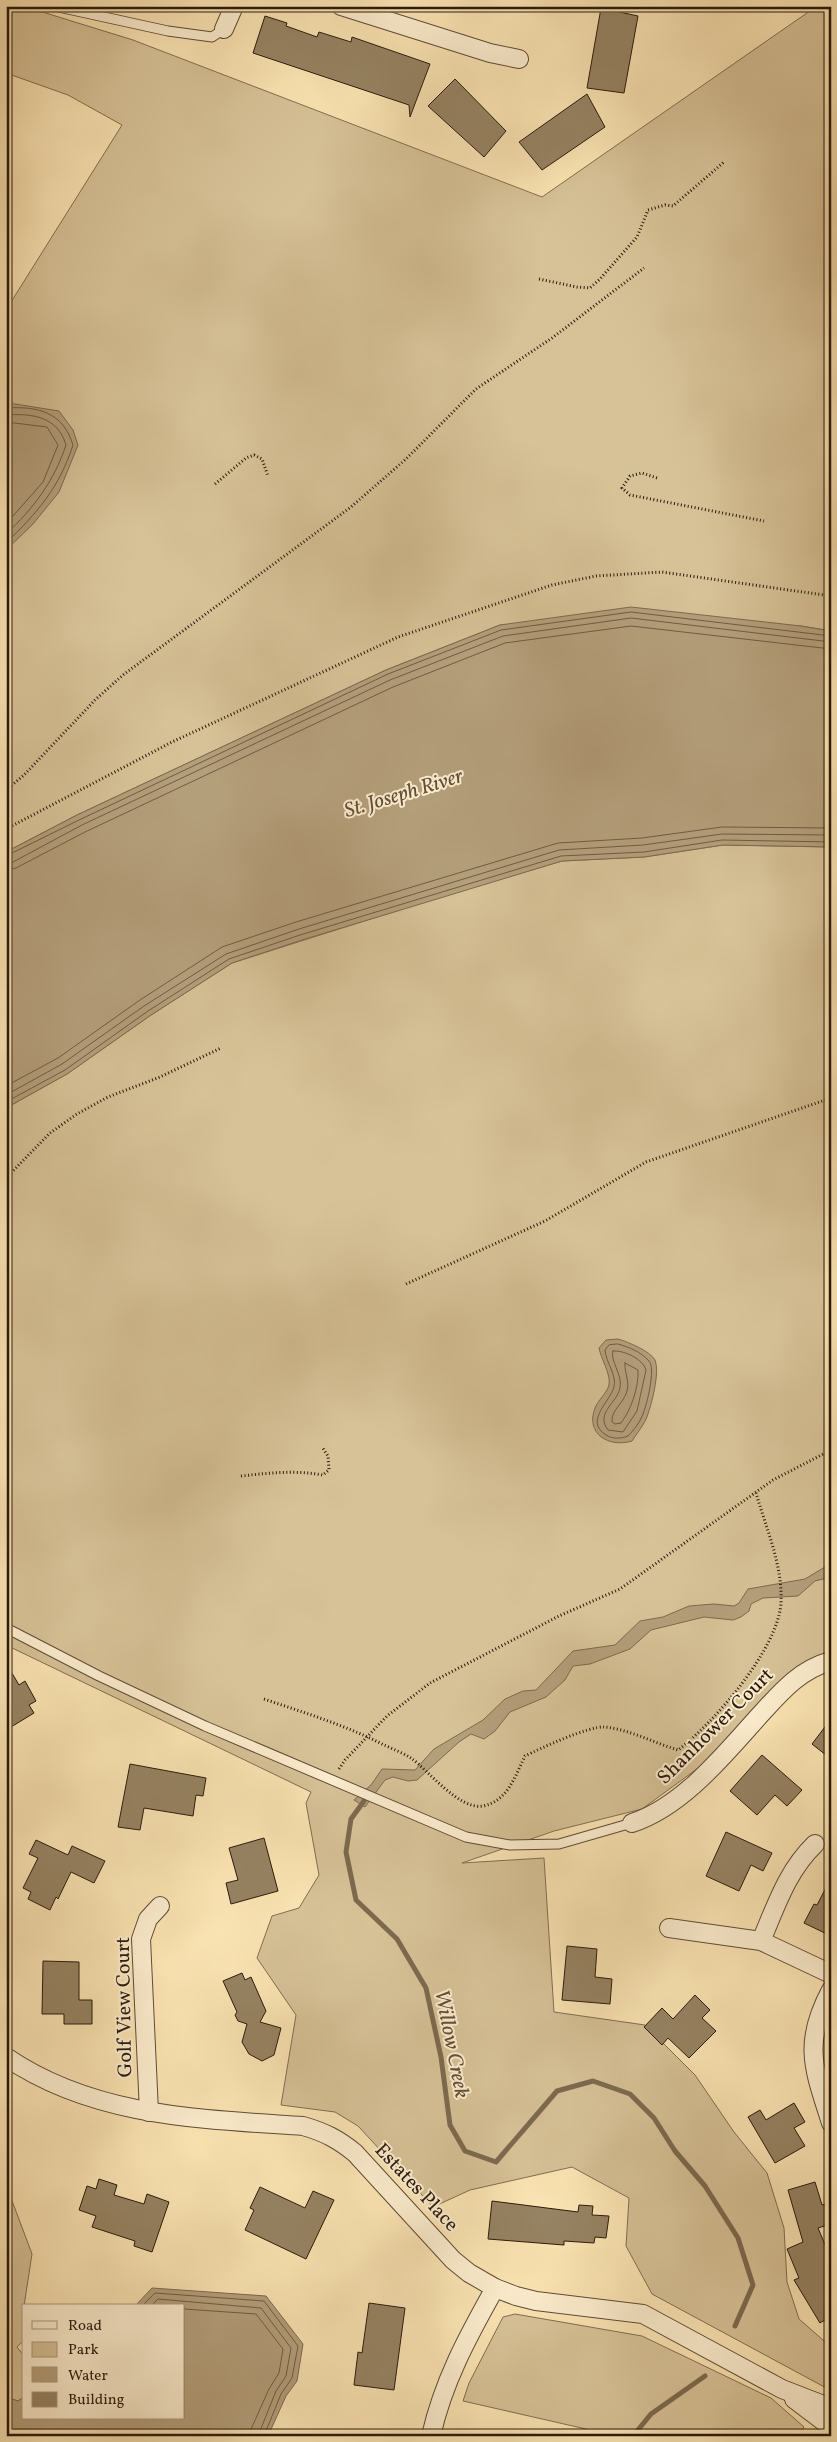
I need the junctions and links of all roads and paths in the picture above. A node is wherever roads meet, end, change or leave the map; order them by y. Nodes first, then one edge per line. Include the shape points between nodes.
1 (54, 6) edge
2 (234, 6) edge
3 (341, 6) edge
4 (224, 29) joint
5 (519, 59) dead end
6 (724, 162) dead end
7 (644, 268) dead end
8 (539, 279) dead end
9 (268, 476) dead end
10 (657, 478) dead end
11 (215, 484) dead end
12 (764, 521) dead end
13 (831, 596) edge
14 (6, 790) edge
15 (6, 829) edge
16 (221, 1048) dead end
17 (831, 1098) edge
18 (6, 1178) edge
19 (406, 1284) dead end
20 (322, 1447) dead end
21 (831, 1450) edge
22 (241, 1476) dead end
23 (756, 1493) junction
24 (6, 1628) edge
25 (831, 1661) edge
26 (264, 1698) dead end
27 (366, 1736) junction
28 (332, 1780) junction
29 (632, 1824) joint
30 (815, 1844) dead end
31 (160, 1906) dead end
32 (669, 1928) dead end
33 (761, 1941) junction
34 (831, 1974) edge
35 (831, 1990) edge
36 (6, 2056) edge
37 (149, 2112) junction
38 (831, 2123) edge
39 (495, 2288) junction
40 (782, 2389) junction
41 (831, 2408) edge
42 (831, 2427) edge
43 (431, 2436) edge

1 - 4 lane via 168,31 212,37
2 - 4 street
3 - 5 street via 490,53
6 - 8 path via 673,206 648,210 637,237 590,288
7 - 14 path via 552,338 476,389 406,460 352,507 123,675
9 - 11 path via 262,460 254,455
10 - 12 path via 642,473 630,476 622,488 630,495
13 - 15 path via 662,572 596,576 552,585 398,637 172,742
16 - 18 path via 108,1097 77,1114 50,1133
17 - 19 path via 646,1162 545,1220
20 - 22 path via 328,1456 329,1470 323,1475 278,1472
21 - 23 path
23 - 27 path via 620,1589 559,1616 430,1684
23 - 27 path via 779,1574 781,1605 765,1649 748,1676 723,1707 678,1750 602,1726 525,1756 509,1789 499,1800 482,1806 464,1801 416,1762
24 - 28 lane via 205,1726
25 - 29 street, Shanhower Court via 810,1668 790,1682 738,1739 670,1804 649,1818
26 - 27 path
27 - 28 path via 344,1760
28 - 29 lane via 452,1832 510,1845 559,1844
30 - 33 street via 790,1874
31 - 37 street, Golf View Court via 148,1919 141,1939
32 - 33 street
33 - 34 street
35 - 38 street via 818,2016 812,2055
36 - 37 street, Estates Place via 46,2081 88,2098
37 - 39 street, Estates Place via 208,2120 303,2126 338,2139 355,2153 453,2260
39 - 40 street, Estates Place via 536,2301 643,2314
39 - 43 street via 445,2385
40 - 41 street, Estates Place
40 - 42 street, Estates Place

